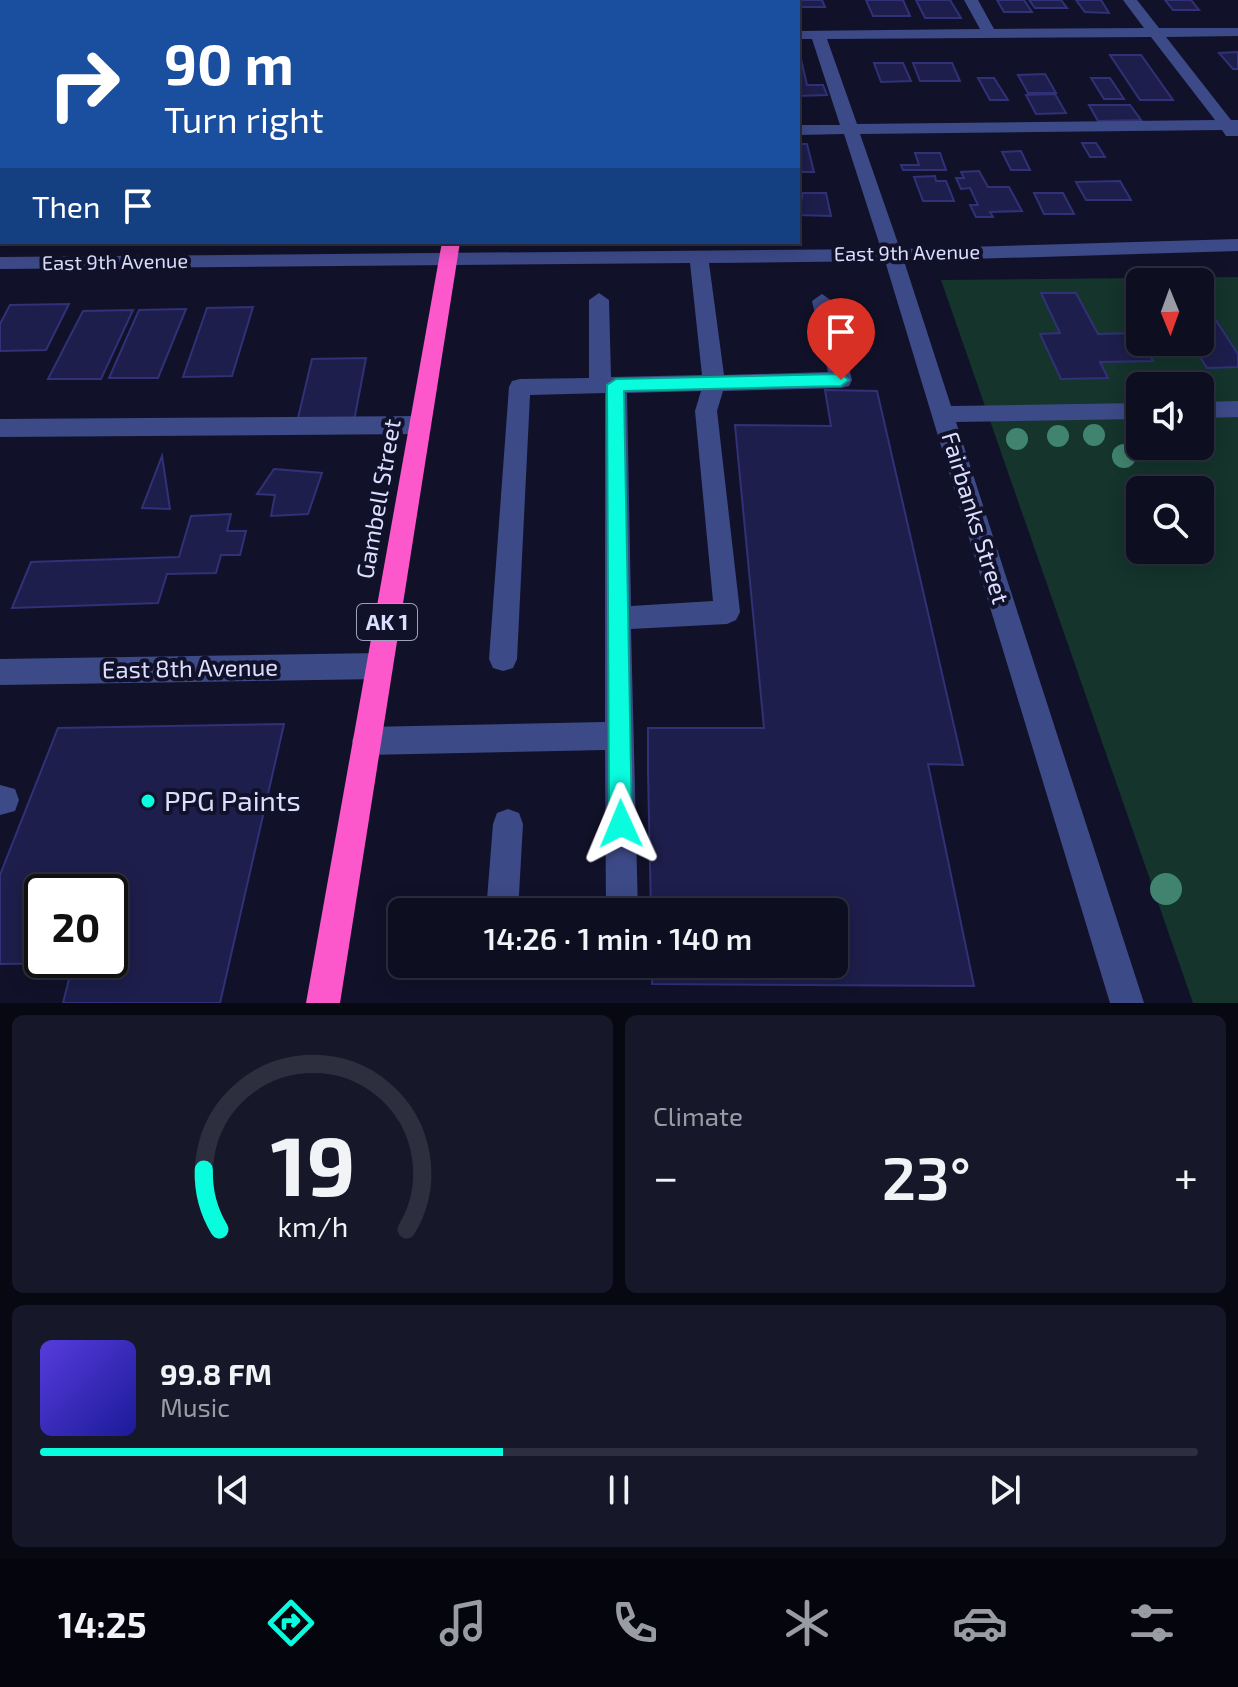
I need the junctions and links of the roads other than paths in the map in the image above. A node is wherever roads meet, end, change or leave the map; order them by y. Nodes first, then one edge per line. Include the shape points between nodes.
1 (971, 0) edge
2 (1130, 0) edge
3 (1155, 32) junction
4 (1238, 32) edge
5 (989, 33) junction
6 (808, 35) edge
7 (1232, 125) edge
8 (800, 130) edge
9 (850, 130) junction
10 (1238, 141) edge
11 (15, 244) edge
12 (1238, 245) edge
13 (450, 250) edge
14 (893, 255) junction
15 (699, 256) junction
16 (1, 265) edge
17 (599, 300) dead end
18 (822, 301) dead end
19 (714, 383) junction
20 (608, 386) junction
21 (1238, 409) edge
22 (1214, 410) edge
23 (1126, 411) edge
24 (942, 414) junction
25 (420, 425) junction
26 (0, 428) edge
27 (618, 618) junction
28 (503, 659) dead end
29 (379, 666) junction
30 (0, 672) edge
31 (620, 736) junction
32 (366, 741) junction
33 (508, 824) dead end
34 (503, 898) edge
35 (622, 898) edge
36 (323, 1003) edge
37 (1127, 1003) edge

1 - 5 street
2 - 3 street
3 - 4 street
3 - 5 street
3 - 7 street
5 - 6 street
6 - 9 street, Fairbanks Street
7 - 9 street
7 - 10 street
8 - 9 street
9 - 14 street, Fairbanks Street
11 - 16 street
12 - 14 street, East 9th Avenue
13 - 15 street, East 9th Avenue
13 - 16 street, East 9th Avenue
13 - 25 highway, Gambell Street / AK 1
14 - 15 street, East 9th Avenue
14 - 24 street, Fairbanks Street
15 - 19 street
17 - 20 street
18 - 19 street via 841,380
19 - 20 street
19 - 27 street via 706,411 727,612
20 - 27 street
20 - 28 street via 520,387
21 - 22 street
23 - 24 street
24 - 37 street, Fairbanks Street
25 - 26 street
25 - 29 highway, Gambell Street / AK 1
27 - 31 street
29 - 30 street, East 8th Avenue
29 - 32 highway, Gambell Street / AK 1
31 - 32 street
31 - 35 street
32 - 36 highway, Gambell Street / AK 1
33 - 34 street

